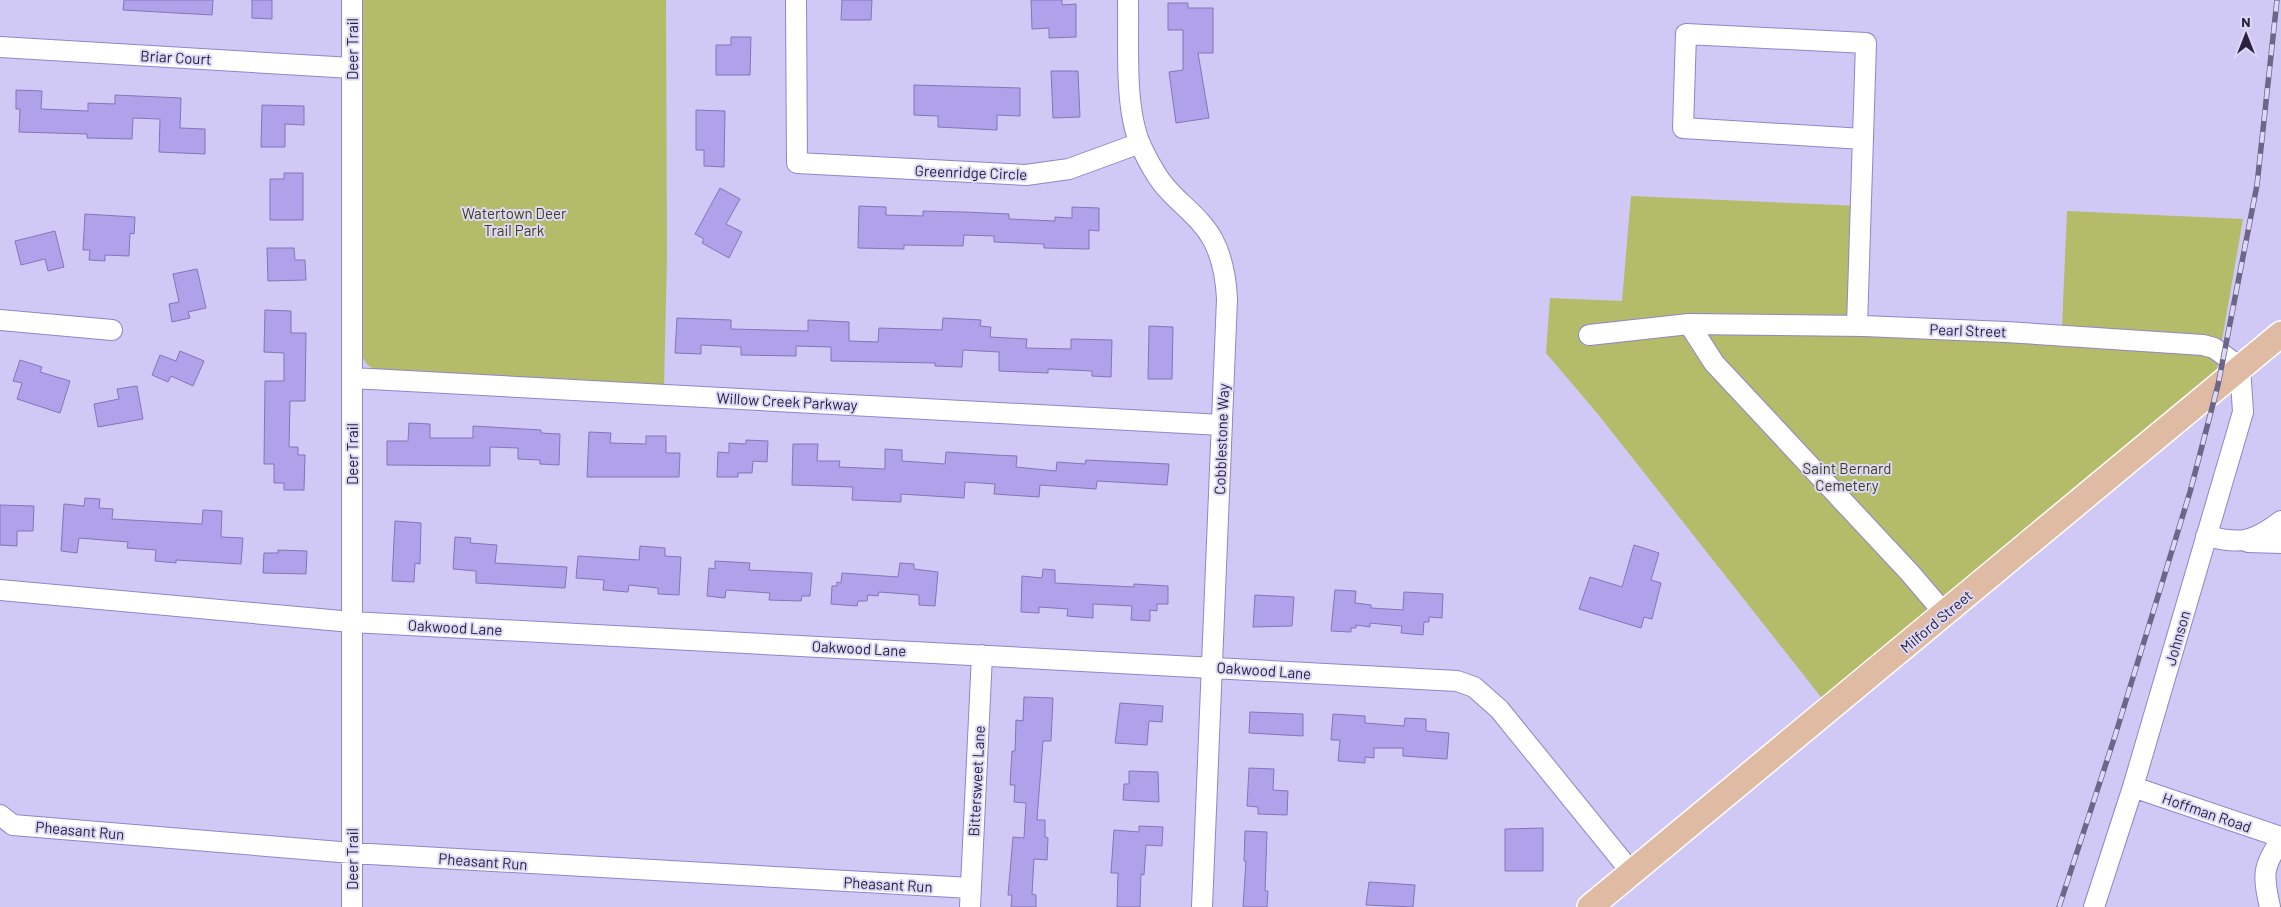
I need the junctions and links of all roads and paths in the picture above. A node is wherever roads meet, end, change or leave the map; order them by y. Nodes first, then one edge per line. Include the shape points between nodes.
1 (352, 0) edge
2 (796, 0) edge
3 (1128, 0) edge
4 (0, 47) edge
5 (352, 68) junction
6 (1863, 139) junction
7 (1140, 143) junction
8 (0, 320) edge
9 (1690, 324) junction
10 (1857, 326) junction
11 (112, 330) dead end
12 (2281, 334) edge
13 (1589, 336) dead end
14 (2240, 367) junction
15 (352, 378) junction
16 (1222, 425) junction
17 (2281, 521) edge
18 (2206, 536) junction
19 (2233, 542) junction
20 (2281, 543) edge
21 (0, 590) edge
22 (1945, 614) junction
23 (352, 622) junction
24 (982, 655) junction
25 (1212, 667) junction
26 (2133, 787) junction
27 (0, 815) edge
28 (2281, 839) edge
29 (352, 853) junction
30 (1632, 873) junction
31 (970, 898) edge
32 (352, 907) edge
33 (1202, 907) edge
34 (1590, 907) edge
35 (2094, 907) edge
36 (2270, 907) edge

1 - 5 street, Deer Trail
2 - 7 street, Greenridge Circle via 797,164 1026,175 1069,169
3 - 7 street, Cobblestone Way via 1131,108
4 - 5 street, Briar Court
5 - 15 street, Deer Trail
6 - 6 street via 1866,43 1686,34 1683,128
6 - 10 street
7 - 16 street, Cobblestone Way via 1152,168 1169,191 1199,220 1221,258 1227,299
8 - 11 street
9 - 10 street, Pearl Street
9 - 13 street, Pearl Street
9 - 22 street via 1714,363
10 - 14 street, Pearl Street via 2006,332 2203,346 2214,348
12 - 14 main road, Milford Street
14 - 18 street, Johnson via 2243,412
14 - 22 main road, Milford Street
15 - 16 street, Willow Creek Parkway
15 - 23 street, Deer Trail
16 - 25 street, Cobblestone Way
17 - 19 street via 2247,540
18 - 19 street
18 - 26 street, Johnson
19 - 20 street
21 - 23 street, Oakwood Lane
22 - 30 main road, Milford Street
23 - 24 street, Oakwood Lane
23 - 29 street, Deer Trail
24 - 25 street, Oakwood Lane
24 - 31 street, Bittersweet Lane
25 - 30 street, Oakwood Lane via 1457,681 1474,688 1499,709
25 - 33 street, Cobblestone Way
26 - 28 street, Hoffman Road
26 - 35 street, Johnson
27 - 29 street, Pheasant Run via 13,825
28 - 36 street via 2265,867
29 - 31 street, Pheasant Run
29 - 32 street, Deer Trail
30 - 34 main road, Milford Street

